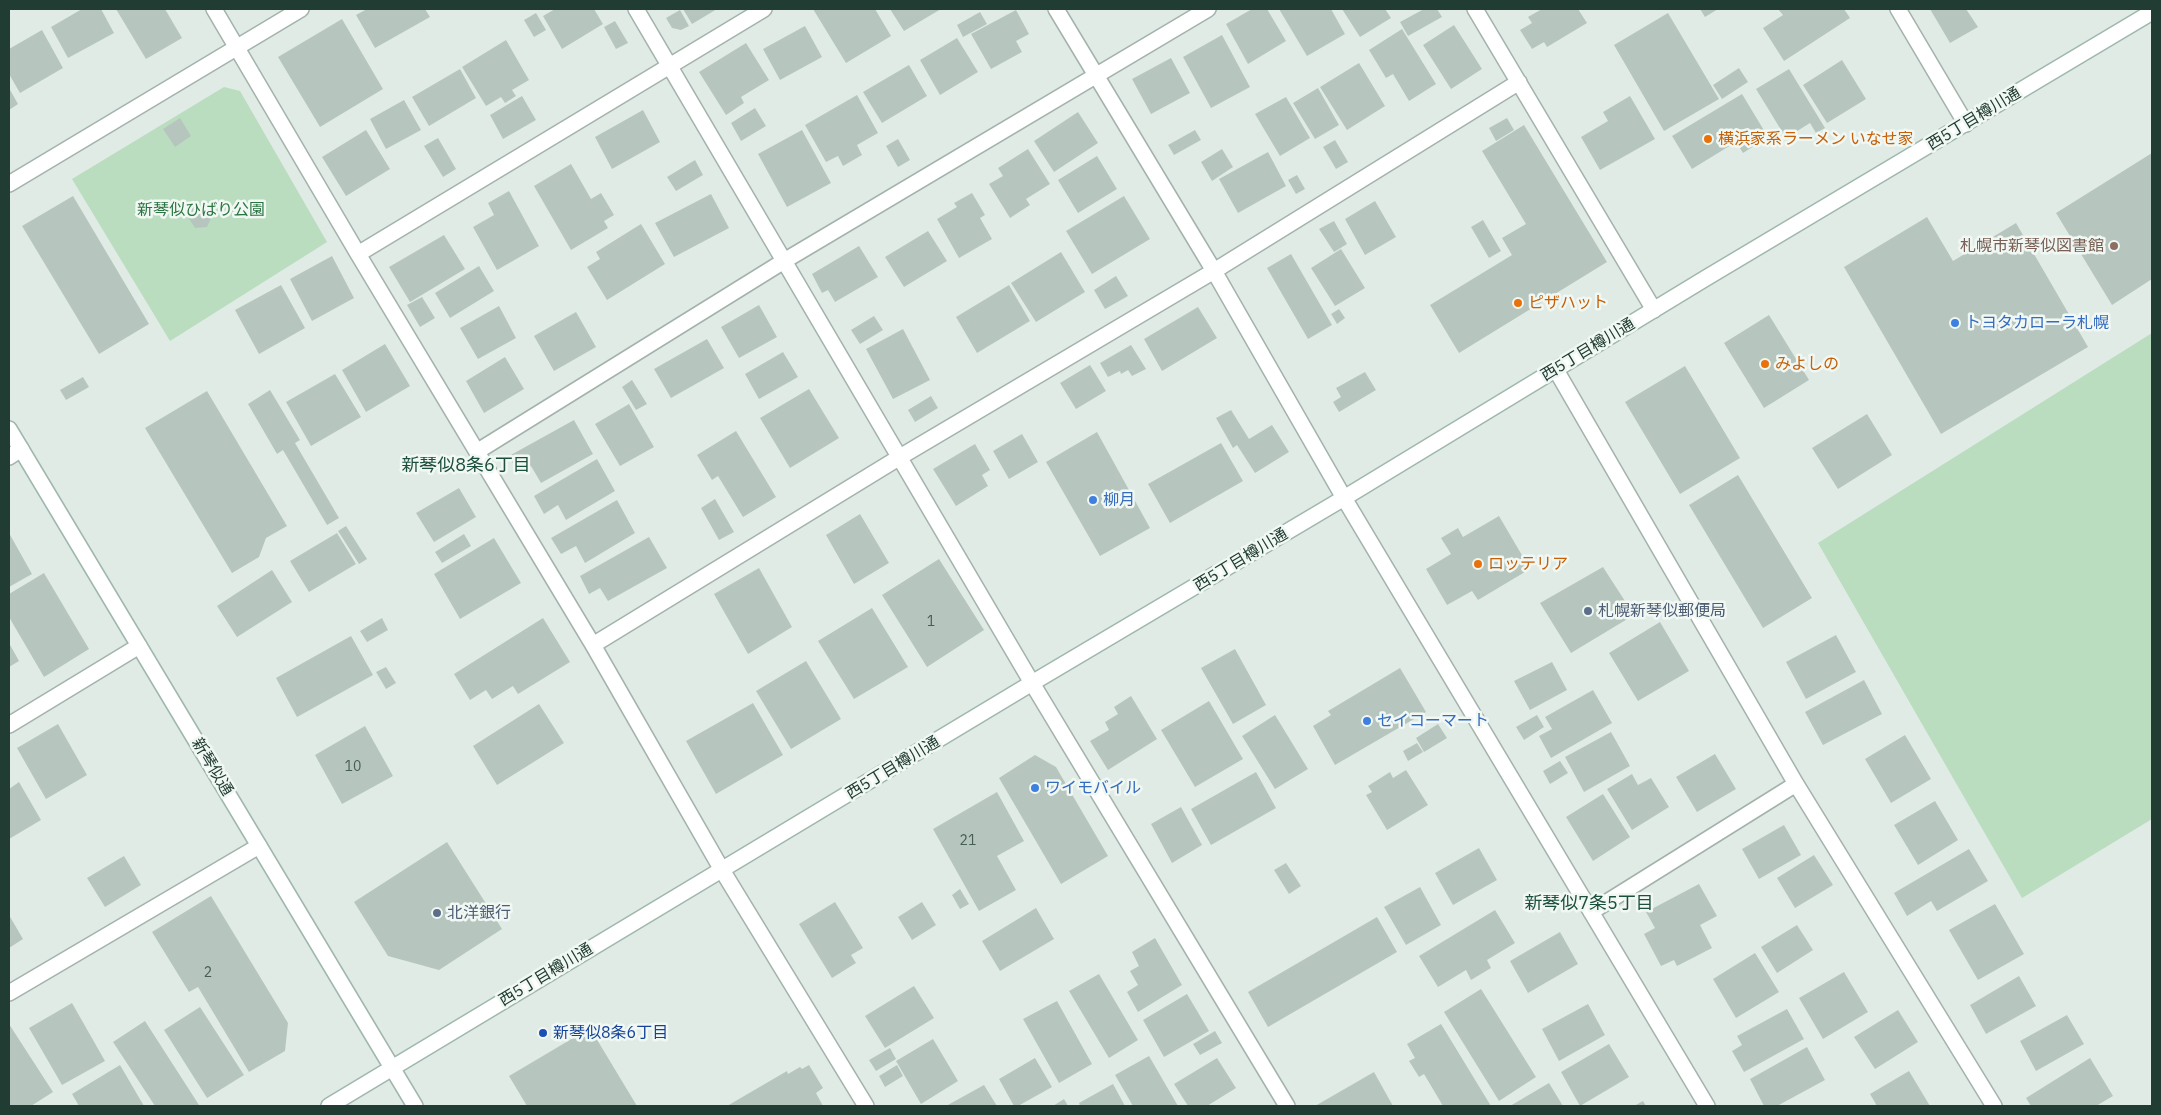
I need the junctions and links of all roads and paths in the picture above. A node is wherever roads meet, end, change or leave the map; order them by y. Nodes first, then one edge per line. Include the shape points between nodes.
1 (214, 9) edge
2 (300, 9) edge
3 (636, 9) edge
4 (764, 9) edge
5 (1056, 9) edge
6 (1208, 9) edge
7 (1475, 9) edge
8 (1898, 9) edge
9 (2152, 12) edge
10 (237, 47) junction
11 (669, 66) junction
12 (1097, 76) junction
13 (1519, 82) junction
14 (1966, 124) junction
15 (9, 184) edge
16 (358, 254) junction
17 (784, 261) junction
18 (1214, 271) junction
19 (1654, 310) junction
20 (1556, 370) junction
21 (9, 428) edge
22 (478, 450) junction
23 (15, 453) edge
24 (900, 457) junction
25 (1344, 498) junction
26 (593, 645) junction
27 (139, 646) junction
28 (1032, 683) junction
29 (9, 726) edge
30 (1796, 784) junction
31 (259, 846) junction
32 (722, 870) junction
33 (1591, 912) junction
34 (9, 993) edge
35 (392, 1069) junction
36 (329, 1106) edge
37 (415, 1106) edge
38 (866, 1106) edge
39 (1286, 1106) edge
40 (1707, 1106) edge
41 (1994, 1106) edge

1 - 10 street
2 - 10 street
3 - 11 street
4 - 11 street
5 - 12 street
6 - 12 street
7 - 13 street
8 - 14 street
9 - 14 street, 西5丁目樽川通
10 - 15 street
10 - 16 street
11 - 16 street
11 - 17 street
12 - 17 street
12 - 18 street
13 - 18 street
13 - 19 street
14 - 19 street, 西5丁目樽川通
16 - 22 street
17 - 22 street
17 - 24 street
18 - 24 street
18 - 25 street
19 - 20 street, 西5丁目樽川通
20 - 25 street, 西5丁目樽川通
20 - 30 street
21 - 23 street, 新琴似通
22 - 26 street
23 - 27 street, 新琴似通
24 - 26 street
24 - 28 street
25 - 28 street, 西5丁目樽川通
25 - 33 street
26 - 32 street
27 - 29 street
27 - 31 street, 新琴似通
28 - 32 street, 西5丁目樽川通
28 - 39 street
30 - 33 street
30 - 41 street
31 - 34 street
31 - 35 street, 新琴似通
32 - 35 street, 西5丁目樽川通
32 - 38 street
33 - 40 street
35 - 36 street, 西5丁目樽川通
35 - 37 street, 新琴似通

